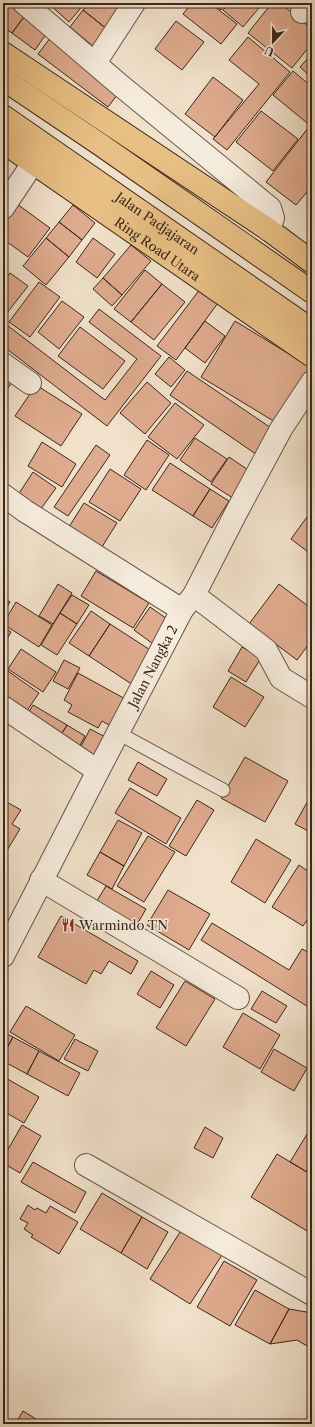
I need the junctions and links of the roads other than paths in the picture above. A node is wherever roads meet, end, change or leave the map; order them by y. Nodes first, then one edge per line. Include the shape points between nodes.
1 (24, 3) edge
2 (134, 3) edge
3 (3, 53) edge
4 (95, 63) junction
5 (3, 79) edge
6 (50, 110) junction
7 (3, 116) edge
8 (33, 136) junction
9 (3, 142) edge
10 (98, 143) junction
11 (33, 163) junction
12 (80, 169) junction
13 (3, 208) edge
14 (269, 230) junction
15 (312, 262) edge
16 (312, 292) edge
17 (312, 330) edge
18 (312, 356) edge
19 (3, 364) edge
20 (312, 382) edge
21 (30, 383) dead end
22 (3, 495) edge
23 (188, 602) junction
24 (312, 697) edge
25 (3, 708) edge
26 (118, 733) junction
27 (98, 771) junction
28 (223, 790) dead end
29 (41, 880) junction
30 (3, 956) edge
31 (238, 998) dead end
32 (86, 1165) dead end
33 (312, 1294) edge

1 - 4 street
2 - 4 street
3 - 14 highway
4 - 14 street via 270,208 273,218
5 - 6 highway
6 - 8 highway
6 - 10 highway
7 - 8 highway, Jalan Padjajaran
8 - 12 highway, Jalan Padjajaran
9 - 11 highway, Ring Road Utara
10 - 12 highway
10 - 16 highway
11 - 13 street
11 - 18 highway, Ring Road Utara
12 - 17 highway, Jalan Padjajaran
14 - 15 highway
19 - 21 street
20 - 23 street, Jalan Nangka 2 via 281,429
22 - 23 street via 25,511
23 - 24 street via 266,650 281,678
23 - 26 street, Jalan Nangka 2
25 - 27 street
26 - 27 street, Jalan Nangka 2
26 - 28 lane
27 - 29 street, Jalan Nangka 2
29 - 30 street, Jalan Nangka 2
29 - 31 street
32 - 33 street

